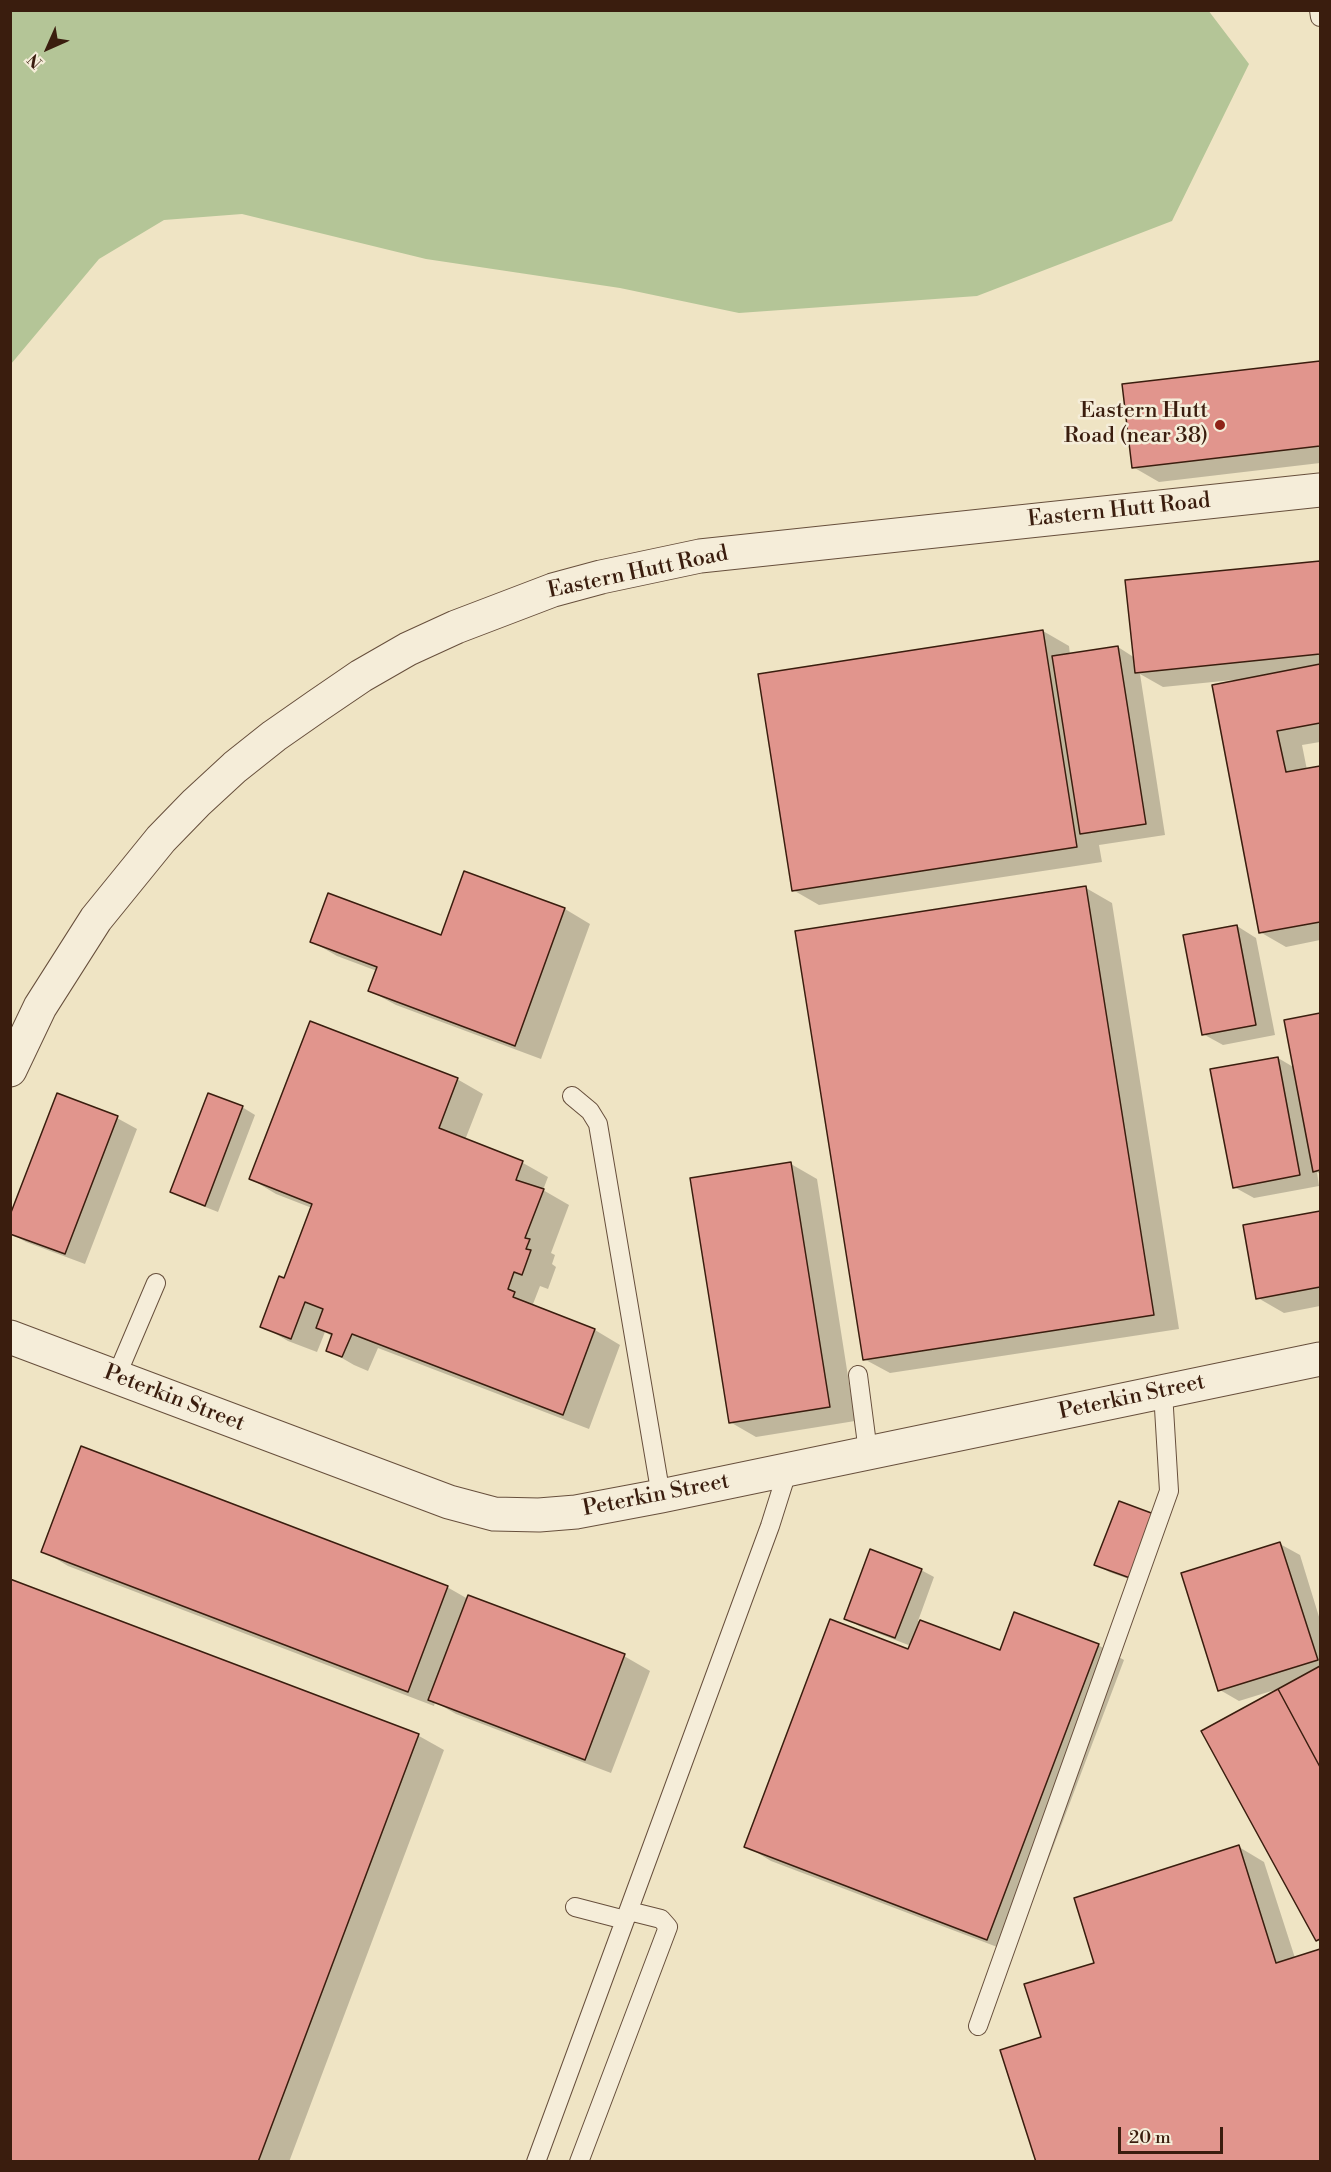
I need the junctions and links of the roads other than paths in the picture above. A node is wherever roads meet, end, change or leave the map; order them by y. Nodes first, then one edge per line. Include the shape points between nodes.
1 (1319, 10) edge
2 (1320, 17) edge
3 (1320, 490) edge
4 (10, 1070) edge
5 (572, 1095) dead end
6 (156, 1283) dead end
7 (10, 1337) edge
8 (1320, 1359) edge
9 (858, 1375) dead end
10 (116, 1377) junction
11 (1163, 1392) junction
12 (868, 1452) junction
13 (788, 1469) junction
14 (661, 1496) junction
15 (576, 1907) dead end
16 (627, 1916) junction
17 (978, 2026) dead end
18 (536, 2162) edge
19 (579, 2162) edge

1 - 2 lane
3 - 4 street, Eastern Hutt Road via 700,556 553,590 456,627 361,676 274,736 196,803 96,920 40,1007
5 - 14 lane via 598,1124
6 - 10 lane
7 - 10 street, Peterkin Street
8 - 11 street, Peterkin Street
9 - 12 lane
10 - 14 street, Peterkin Street via 449,1502 494,1514 576,1512
11 - 12 street, Peterkin Street
11 - 17 lane via 1169,1491
12 - 13 street, Peterkin Street
13 - 14 street, Peterkin Street
13 - 16 lane
15 - 16 lane
16 - 18 lane
16 - 19 lane via 661,1919 668,1927

